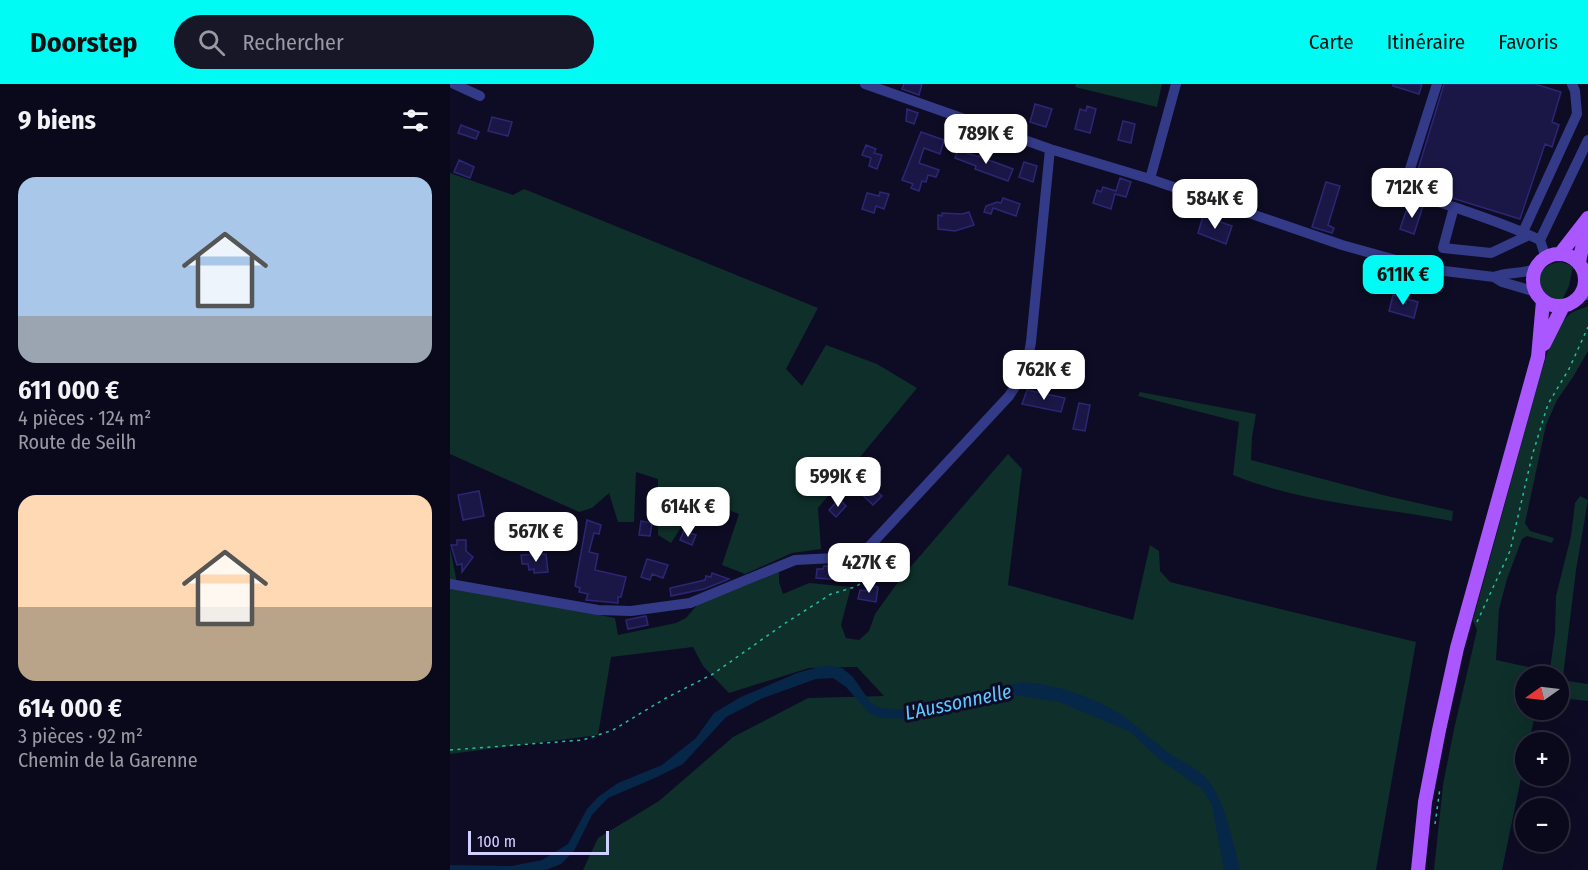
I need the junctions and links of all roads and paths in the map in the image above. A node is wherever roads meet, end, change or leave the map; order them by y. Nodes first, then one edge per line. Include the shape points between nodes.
1 (454, 84) edge
2 (865, 84) edge
3 (1176, 84) edge
4 (1437, 84) edge
5 (1572, 84) edge
6 (480, 96) dead end
7 (1588, 140) edge
8 (1050, 149) junction
9 (1150, 179) junction
10 (1454, 207) junction
11 (1587, 220) edge
12 (1526, 233) junction
13 (1539, 240) junction
14 (1560, 254) junction
15 (1546, 258) junction
16 (1579, 264) junction
17 (1536, 268) junction
18 (1494, 277) junction
19 (1586, 280) edge
20 (1584, 295) edge
21 (1539, 296) junction
22 (1563, 306) junction
23 (1588, 327) edge
24 (1538, 357) junction
25 (865, 552) junction
26 (450, 584) edge
27 (1477, 623) dead end
28 (450, 750) edge
29 (1441, 786) dead end
30 (1434, 832) dead end
31 (1418, 870) edge

1 - 6 street
2 - 8 street
3 - 9 street
4 - 10 street via 1403,191
5 - 12 street via 1577,114
7 - 13 street
8 - 9 street
8 - 25 street via 1026,369 1009,396
9 - 18 street via 1342,245 1428,269
10 - 12 street
10 - 12 street via 1443,248 1491,253
11 - 14 main road
11 - 16 main road
12 - 13 street
13 - 15 street
14 - 15 main road
14 - 16 main road
15 - 17 main road
16 - 19 main road
17 - 18 street
17 - 21 main road via 1533,280
18 - 21 street
19 - 20 main road
20 - 22 main road
21 - 22 main road
21 - 24 main road
22 - 24 main road
23 - 27 path via 1548,404 1510,551
24 - 31 main road via 1457,648 1425,802
25 - 26 street via 855,557 795,560 690,603 631,611 598,610
25 - 28 path via 871,557 871,577 831,594 713,675 613,730 583,740
29 - 30 path

